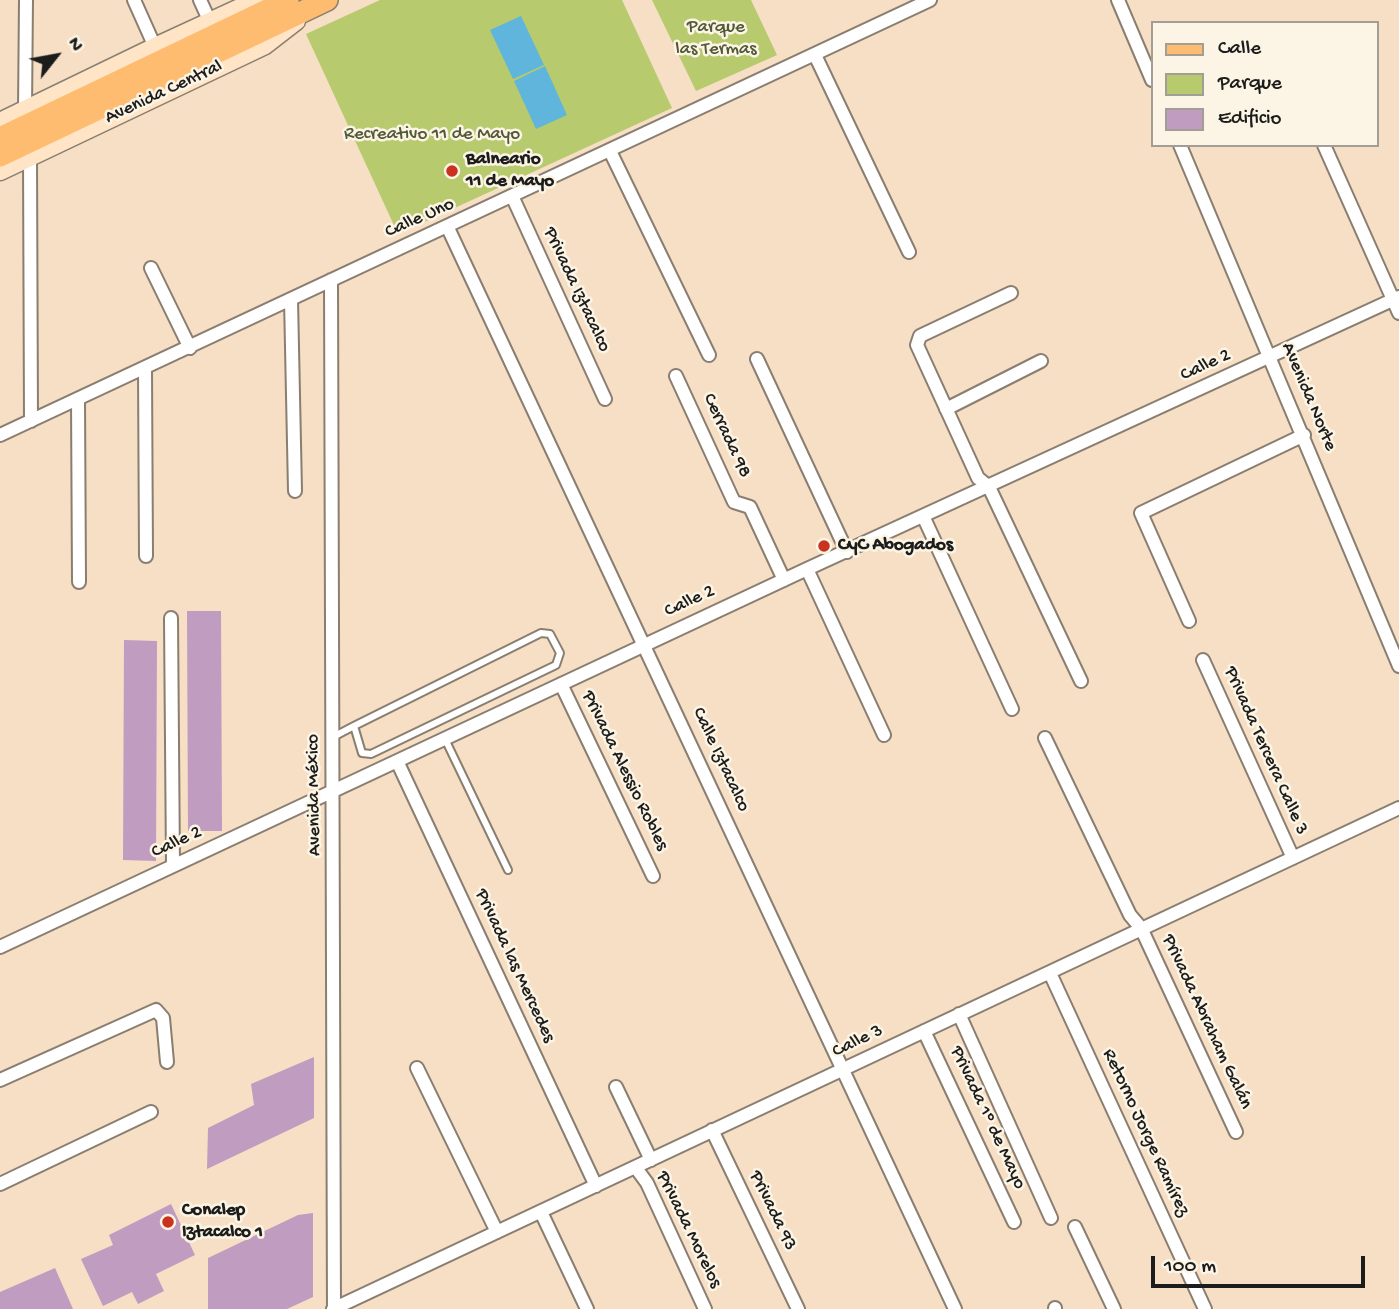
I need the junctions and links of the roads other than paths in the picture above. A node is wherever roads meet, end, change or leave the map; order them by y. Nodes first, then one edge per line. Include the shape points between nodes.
1 (26, 0) edge
2 (134, 0) edge
3 (200, 0) edge
4 (266, 0) edge
5 (288, 0) edge
6 (930, 0) edge
7 (1118, 0) edge
8 (324, 1) edge
9 (210, 22) junction
10 (155, 47) junction
11 (815, 55) junction
12 (1150, 75) edge
13 (25, 110) junction
14 (0, 122) edge
15 (0, 138) edge
16 (1181, 147) edge
17 (1325, 147) edge
18 (610, 151) junction
19 (0, 156) edge
20 (30, 156) junction
21 (0, 171) edge
22 (513, 198) junction
23 (448, 228) junction
24 (909, 253) dead end
25 (151, 268) dead end
26 (331, 280) junction
27 (1011, 293) dead end
28 (1396, 298) edge
29 (291, 299) junction
30 (1399, 313) edge
31 (190, 348) junction
32 (709, 355) dead end
33 (1270, 358) junction
34 (757, 359) dead end
35 (1041, 361) dead end
36 (145, 369) junction
37 (676, 376) dead end
38 (78, 399) junction
39 (605, 399) dead end
40 (946, 409) junction
41 (31, 421) junction
42 (0, 435) edge
43 (1304, 435) junction
44 (989, 487) junction
45 (295, 491) dead end
46 (924, 517) junction
47 (847, 552) junction
48 (146, 556) dead end
49 (807, 569) junction
50 (784, 580) junction
51 (79, 582) dead end
52 (171, 618) dead end
53 (1189, 621) dead end
54 (645, 645) junction
55 (1203, 660) dead end
56 (1399, 666) edge
57 (534, 675) junction
58 (1081, 681) dead end
59 (561, 684) junction
60 (543, 692) junction
61 (1012, 709) dead end
62 (354, 726) junction
63 (884, 735) dead end
64 (333, 737) junction
65 (1045, 738) dead end
66 (444, 739) junction
67 (397, 761) junction
68 (334, 791) junction
69 (1399, 808) edge
70 (1293, 858) junction
71 (173, 866) junction
72 (508, 870) dead end
73 (653, 876) dead end
74 (1141, 928) junction
75 (0, 947) edge
76 (1050, 973) junction
77 (959, 1014) junction
78 (924, 1031) junction
79 (167, 1062) dead end
80 (417, 1068) dead end
81 (843, 1070) junction
82 (0, 1080) edge
83 (616, 1087) dead end
84 (151, 1112) dead end
85 (712, 1130) junction
86 (1236, 1132) dead end
87 (651, 1160) junction
88 (636, 1168) junction
89 (0, 1184) edge
90 (596, 1186) junction
91 (541, 1212) junction
92 (1051, 1218) dead end
93 (1014, 1222) dead end
94 (1075, 1227) dead end
95 (497, 1233) junction
96 (334, 1309) edge
97 (587, 1309) edge
98 (705, 1309) edge
99 (797, 1309) edge
100 (955, 1309) edge
101 (1114, 1309) edge
102 (1205, 1309) edge

1 - 13 street
2 - 10 street
3 - 9 street
4 - 9 main road
5 - 15 main road, Avenida Central
6 - 11 street, Calle Uno
7 - 12 street
8 - 19 main road, Avenida Central
8 - 20 main road, Avenida Central via 265,45
9 - 10 main road
10 - 13 main road
11 - 18 street, Calle Uno
11 - 24 street
13 - 14 main road
16 - 33 street, Avenida Norte
17 - 28 street
18 - 22 street, Calle Uno
18 - 32 street
20 - 21 main road, Avenida Central
20 - 41 street
22 - 23 street, Calle Uno
22 - 39 street, Privada Iztacalco
23 - 26 street, Calle Uno
23 - 54 street, Calle Iztacalco
25 - 31 street
26 - 29 street, Calle Uno
26 - 64 street, Avenida México
27 - 40 street via 916,340
28 - 30 street
28 - 33 street, Calle 2
29 - 31 street, Calle Uno
29 - 45 street
31 - 36 street, Calle Uno
33 - 43 street, Avenida Norte
33 - 44 street, Calle 2
34 - 47 street
35 - 40 street
36 - 38 street, Calle Uno
36 - 48 street
37 - 50 street, Cerrada 98 via 734,502 750,507
38 - 41 street, Calle Uno
38 - 51 street
40 - 44 street via 978,478
41 - 42 street, Calle Uno
43 - 53 street via 1141,513
43 - 56 street, Avenida Norte
44 - 46 street, Calle 2
44 - 58 street
46 - 47 street, Calle 2
46 - 61 street
47 - 49 street, Calle 2
49 - 50 street, Calle 2
49 - 63 street
50 - 54 street, Calle 2
52 - 71 street
54 - 59 street, Calle 2
54 - 81 street, Calle Iztacalco
55 - 70 street, Privada Tercera Calle 3
57 - 60 lane
57 - 62 lane via 371,754 362,753
57 - 62 lane via 561,658 550,634 541,633
59 - 60 street, Calle 2
59 - 73 street, Privada Alessio Robles
60 - 66 street, Calle 2
62 - 64 lane
64 - 68 street, Avenida México
65 - 74 street, Privada Abraham Galán via 1130,915
66 - 67 street, Calle 2
66 - 72 lane
67 - 68 street, Calle 2
67 - 90 street, Privada las Mercedes
68 - 71 street, Calle 2
68 - 96 street, Avenida México
69 - 70 street, Calle 3
70 - 74 street, Calle 3
71 - 75 street, Calle 2
74 - 76 street, Calle 3
74 - 86 street, Privada Abraham Galán
76 - 77 street, Calle 3
76 - 102 street, Retorno Jorge Ramírez
77 - 78 street, Calle 3
77 - 92 street
78 - 81 street, Calle 3
78 - 93 street, Privada 1º de Mayo
79 - 82 street via 163,1018 156,1010
80 - 95 street
81 - 85 street, Calle 3
81 - 100 street, Calle Iztacalco
83 - 87 street
84 - 89 street
85 - 87 street, Calle 3
85 - 99 street, Privada 93
87 - 88 street, Calle 3
88 - 90 street, Calle 3
88 - 98 street, Privada Morelos
90 - 91 street, Calle 3
91 - 95 street, Calle 3
91 - 97 street
94 - 101 street
95 - 96 street, Calle 3

